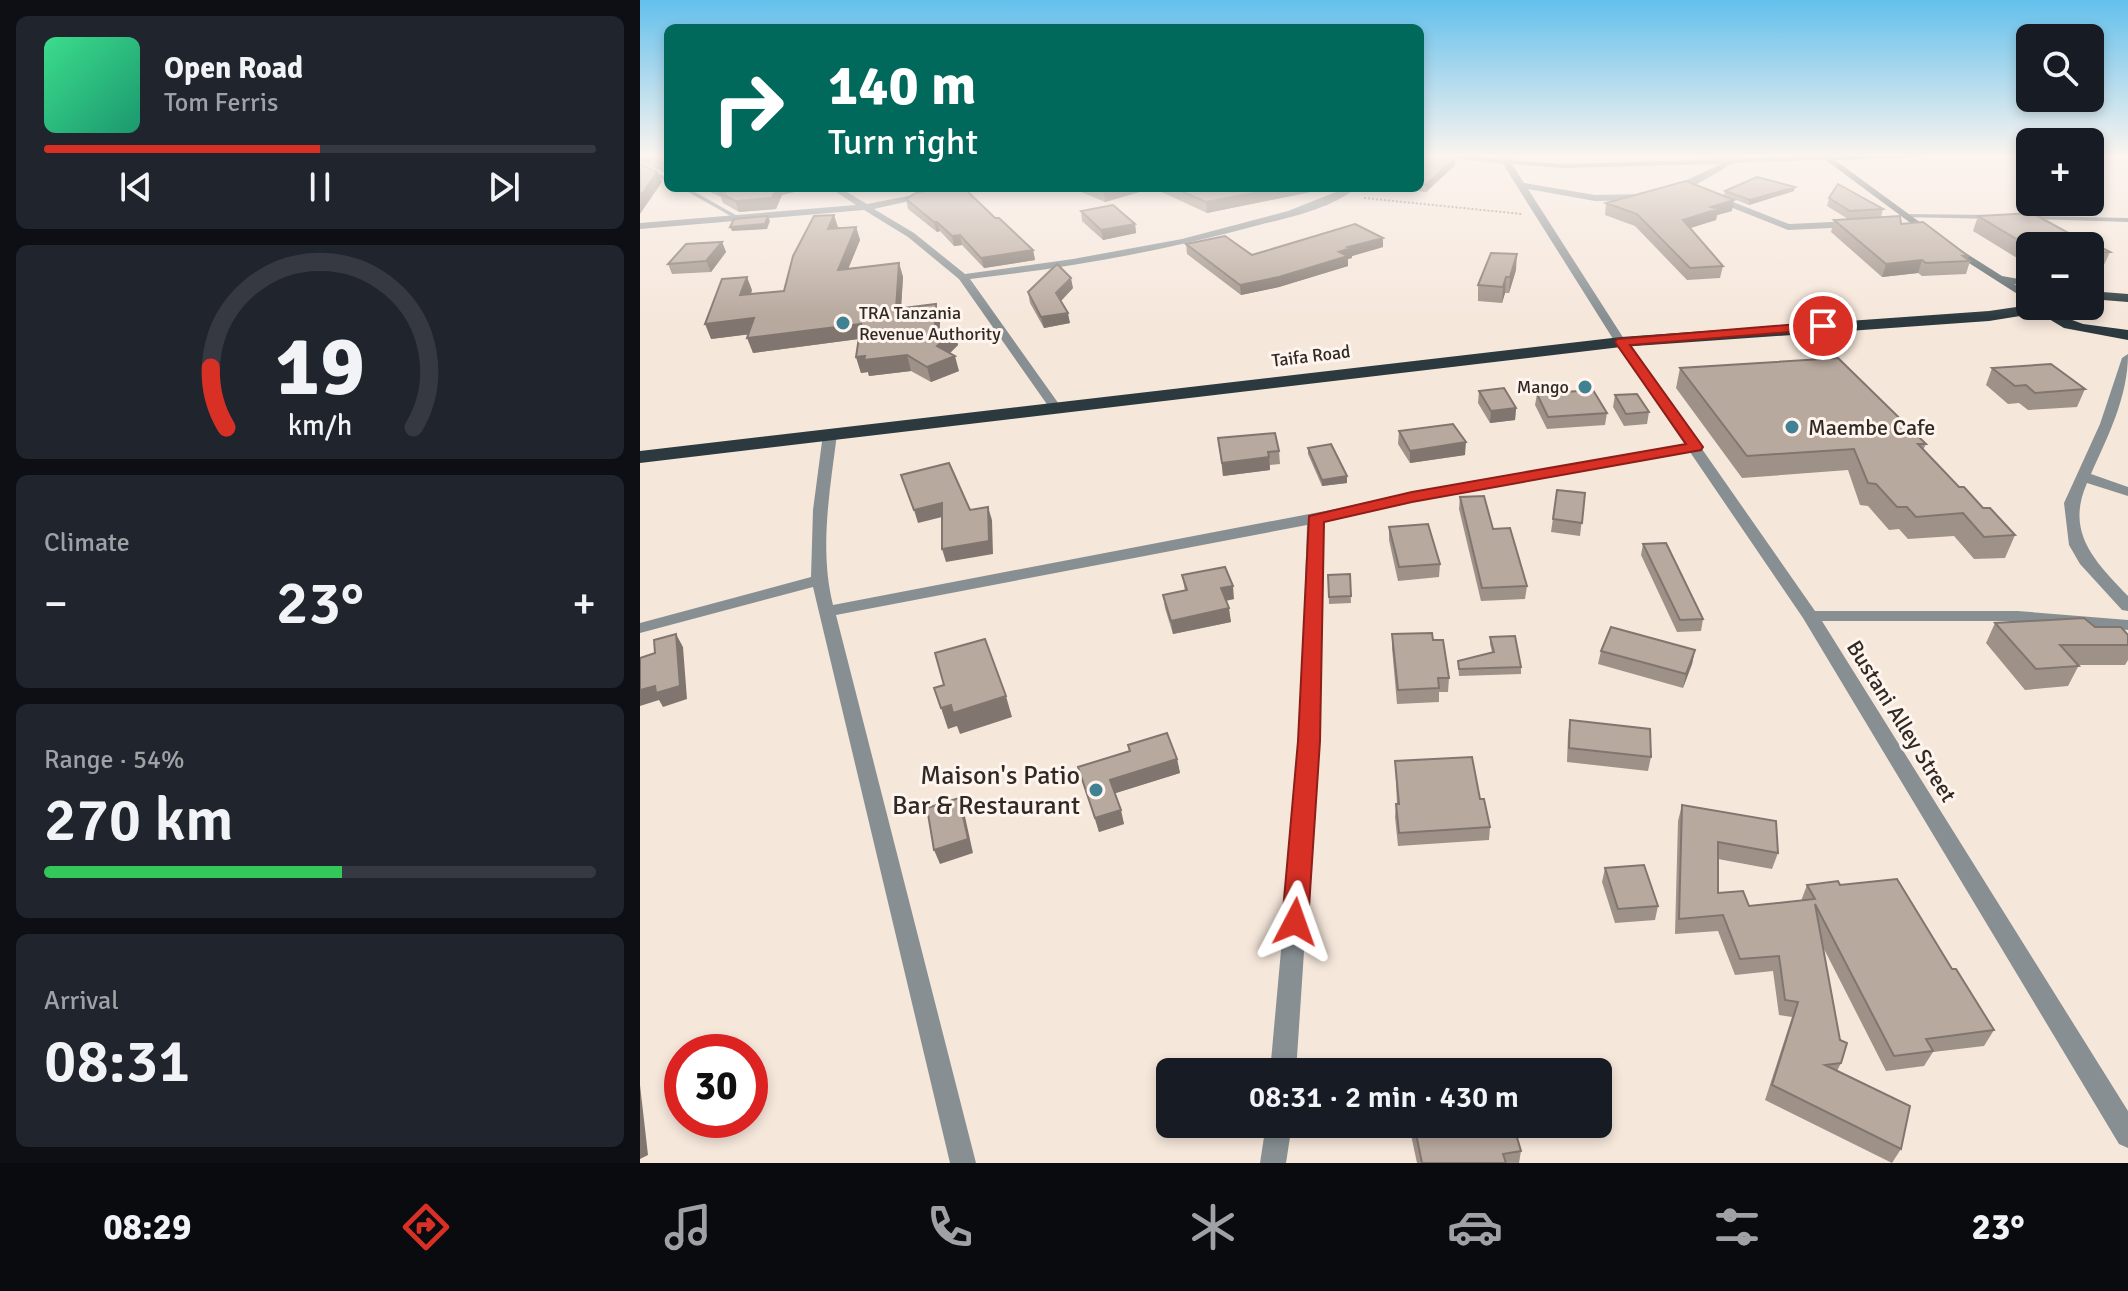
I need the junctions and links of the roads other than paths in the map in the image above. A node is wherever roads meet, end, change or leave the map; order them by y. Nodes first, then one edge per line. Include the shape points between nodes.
1 (722, 209) edge
2 (842, 209) edge
3 (872, 209) edge
4 (1297, 209) edge
5 (1534, 209) edge
6 (1744, 209) edge
7 (1892, 209) edge
8 (738, 218) junction
9 (2001, 218) edge
10 (2017, 218) edge
11 (1906, 220) junction
12 (2128, 220) edge
13 (1860, 224) edge
14 (640, 226) edge
15 (963, 277) junction
16 (1994, 278) junction
17 (2016, 282) edge
18 (2016, 291) edge
19 (2104, 296) edge
20 (2128, 298) edge
21 (2016, 309) edge
22 (1989, 316) junction
23 (2058, 320) edge
24 (2066, 324) junction
25 (2128, 335) edge
26 (1621, 342) junction
27 (2128, 358) edge
28 (2122, 403) edge
29 (1055, 407) junction
30 (830, 434) junction
31 (1696, 447) junction
32 (640, 457) edge
33 (2082, 476) junction
34 (2128, 492) edge
35 (1315, 519) junction
36 (819, 580) junction
37 (2128, 606) edge
38 (827, 611) junction
39 (1810, 616) junction
40 (2128, 625) edge
41 (640, 628) edge
42 (1284, 1058) edge
43 (2128, 1135) edge
44 (1277, 1138) edge
45 (963, 1163) edge
46 (1273, 1163) edge

1 - 8 lane
2 - 8 street
3 - 15 street
4 - 15 street via 1213,235 1094,261
5 - 26 street, Bustani Alley Street
6 - 13 street via 1788,227
7 - 11 main road
8 - 14 street
9 - 11 lane
10 - 12 lane
11 - 16 main road
15 - 29 street
16 - 17 main road
16 - 18 main road
19 - 20 highway
21 - 22 highway, Taifa Road
22 - 24 highway, Taifa Road
22 - 26 highway, Taifa Road
23 - 24 highway
24 - 25 highway, Taifa Road
26 - 29 highway, Taifa Road
26 - 31 street, Bustani Alley Street
27 - 28 street
28 - 33 street
29 - 30 highway, Taifa Road
30 - 32 highway, Taifa Road
30 - 36 street via 820,510
31 - 35 street
31 - 39 street, Bustani Alley Street
33 - 34 street
33 - 37 street via 2071,503 2077,545
35 - 38 street
35 - 42 street via 1309,741
36 - 38 street
36 - 41 street
38 - 45 street
39 - 40 street via 2018,616
39 - 43 street, Bustani Alley Street
44 - 46 street

